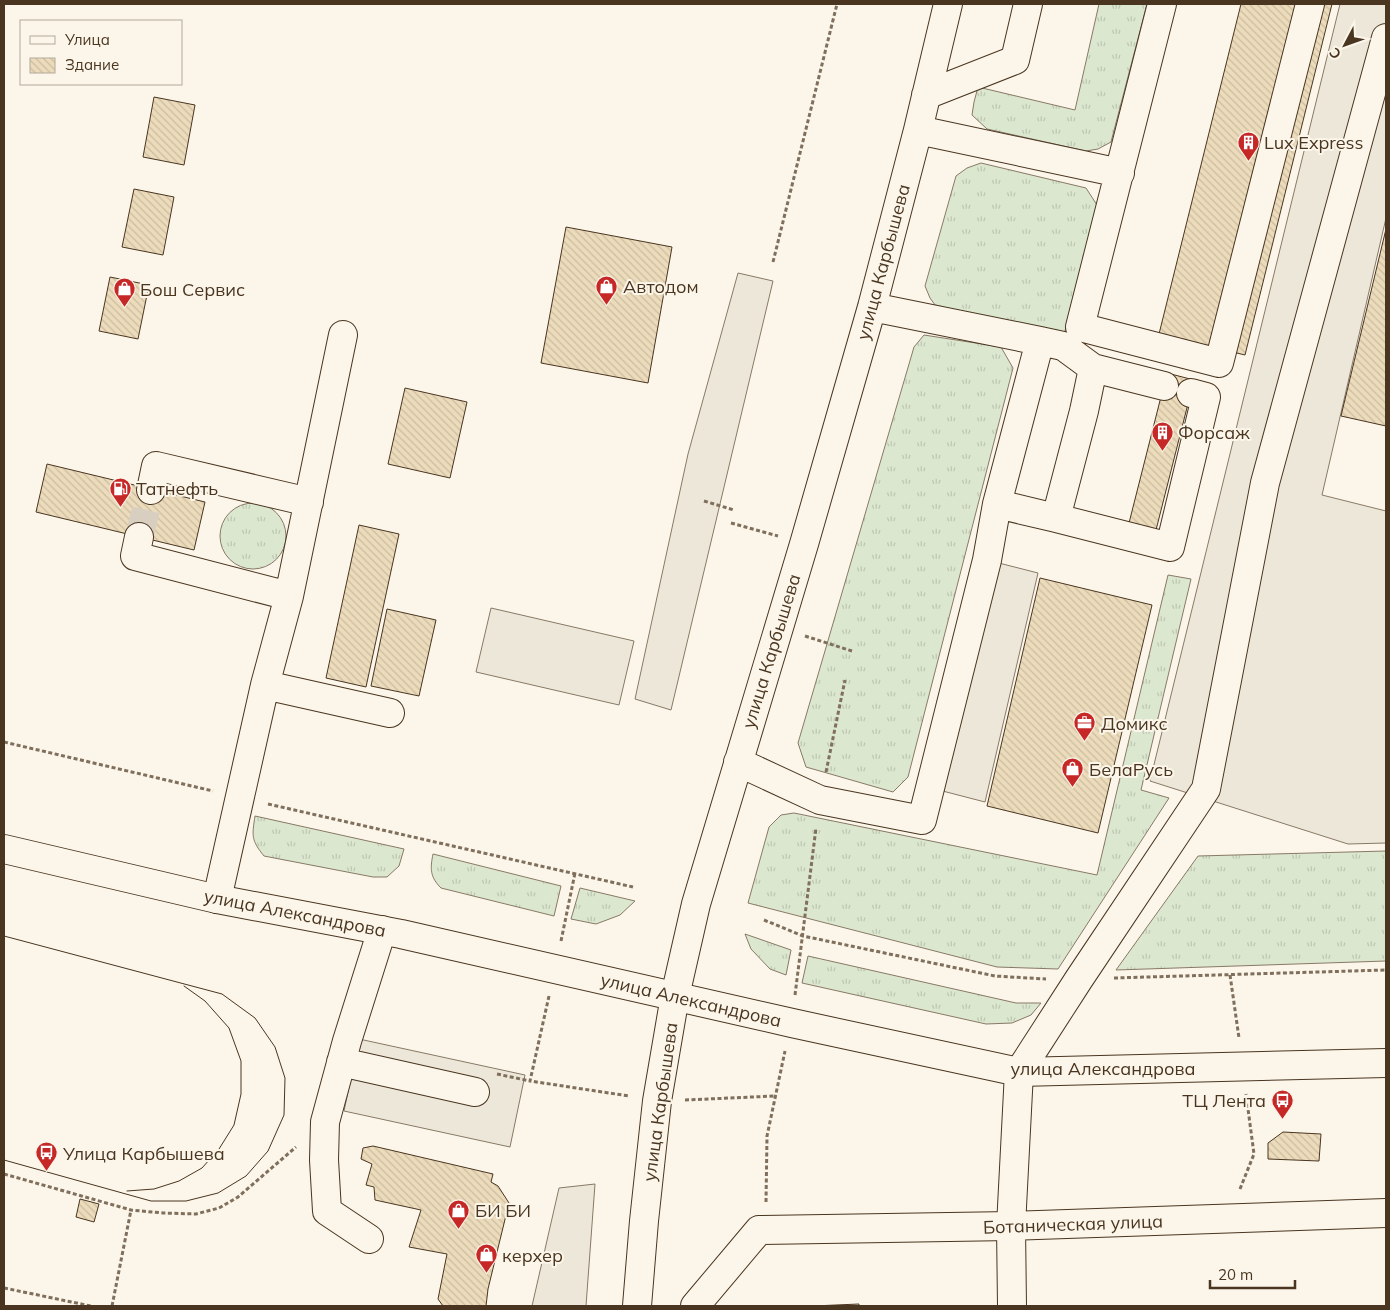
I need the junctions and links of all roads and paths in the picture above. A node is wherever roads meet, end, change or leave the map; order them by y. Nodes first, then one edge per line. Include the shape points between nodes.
1 (837, 4) edge
2 (948, 4) edge
3 (1028, 4) edge
4 (1162, 4) edge
5 (1310, 4) edge
6 (1386, 38) edge
7 (926, 95) junction
8 (918, 130) junction
9 (1120, 173) junction
10 (773, 262) dead end
11 (872, 307) junction
12 (343, 335) dead end
13 (1040, 341) junction
14 (1093, 368) junction
15 (1164, 386) dead end
16 (1191, 393) dead end
17 (150, 490) tunnel mouth
18 (704, 500) dead end
19 (308, 502) junction
20 (998, 504) junction
21 (734, 510) dead end
22 (1056, 518) junction
23 (731, 523) dead end
24 (139, 537) tunnel mouth
25 (804, 544) junction
26 (289, 596) junction
27 (778, 628) junction
28 (852, 651) dead end
29 (845, 680) dead end
30 (265, 685) junction
31 (390, 713) dead end
32 (4, 742) edge
33 (738, 762) junction
34 (240, 797) junction
35 (820, 800) junction
36 (4, 849) edge
37 (575, 873) junction
38 (633, 887) dead end
39 (217, 899) junction
40 (764, 920) dead end
41 (382, 930) junction
42 (803, 936) junction
43 (555, 969) junction
44 (1386, 970) edge
45 (1230, 975) junction
46 (1111, 978) dead end
47 (1049, 979) dead end
48 (675, 996) junction
49 (792, 1023) junction
50 (341, 1062) junction
51 (1386, 1063) edge
52 (1242, 1067) junction
53 (1019, 1072) junction
54 (475, 1092) dead end
55 (775, 1096) junction
56 (657, 1101) junction
57 (325, 1122) junction
58 (4, 1174) edge
59 (131, 1210) junction
60 (1386, 1214) edge
61 (1227, 1219) junction
62 (1011, 1226) junction
63 (763, 1230) junction
64 (369, 1239) dead end
65 (4, 1288) edge
66 (91, 1306) edge
67 (112, 1306) edge
68 (637, 1306) edge
69 (695, 1306) edge
70 (1012, 1306) edge

1 - 10 path
2 - 7 street, улица Карбышева
3 - 7 street via 1015,60
4 - 9 street
5 - 9 street via 1219,363 1080,328
6 - 53 street via 1265,483 1206,789
7 - 8 street, улица Карбышева
8 - 9 street
8 - 11 street, улица Карбышева
11 - 13 street
11 - 25 street, улица Карбышева
12 - 19 street
13 - 14 street via 1063,346
13 - 20 street
14 - 15 street
14 - 22 street
16 - 22 street via 1206,397 1170,547
17 - 19 street via 156,466
18 - 21 path
19 - 26 street
20 - 22 street
20 - 35 street via 922,820
23 - 25 path
24 - 26 street via 135,556
25 - 27 street, улица Карбышева
26 - 30 street
27 - 28 path
27 - 33 street, улица Карбышева
29 - 35 path
30 - 31 street
30 - 34 street
32 - 34 path
33 - 35 street
33 - 48 street, улица Карбышева via 696,904
34 - 37 path
34 - 39 street
35 - 42 path
36 - 39 street, улица Александрова
37 - 38 path
37 - 43 path
39 - 41 street, улица Александрова
40 - 42 path
41 - 43 street, улица Александрова
41 - 50 street
42 - 47 path via 996,976
42 - 49 path
43 - 48 street, улица Александрова
43 - 56 path via 530,1081
44 - 45 path
45 - 46 path
45 - 52 path
48 - 49 street, улица Александрова
48 - 56 street, улица Карбышева
49 - 53 street, улица Александрова
49 - 55 path
50 - 54 street
50 - 57 street
51 - 52 street, улица Александрова
52 - 53 street, улица Александрова
52 - 61 path via 1254,1154
53 - 62 street
55 - 56 path
55 - 63 path via 766,1136
56 - 68 street, улица Карбышева
57 - 59 path via 238,1196 218,1208 196,1214
57 - 64 street via 327,1211
58 - 59 path
59 - 67 path
60 - 61 street, Ботаническая улица
61 - 62 street, Ботаническая улица
62 - 63 street, Ботаническая улица
62 - 70 street
63 - 69 street
65 - 66 path

